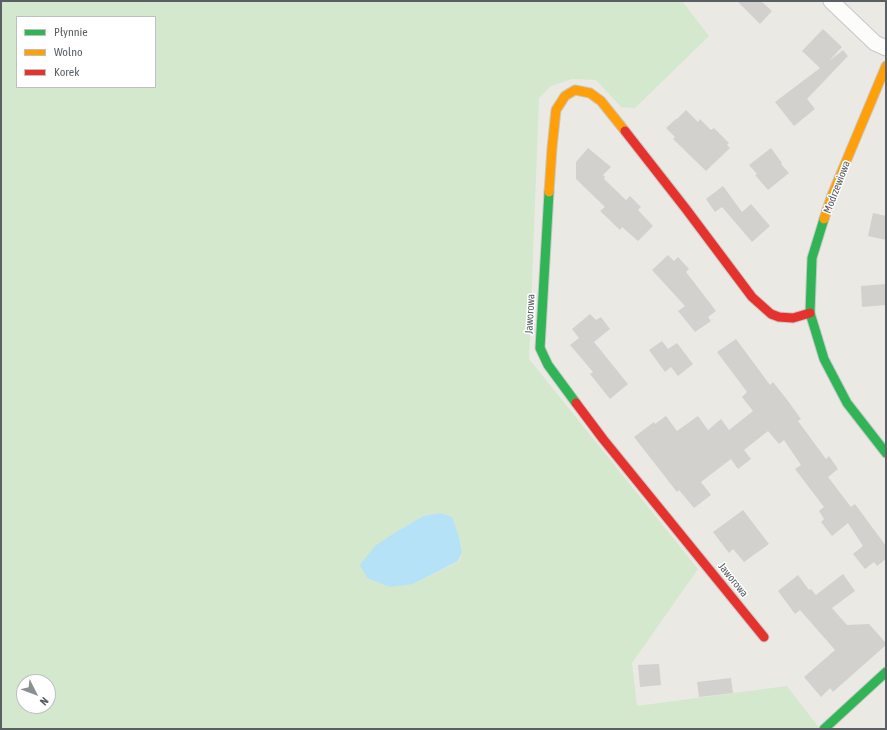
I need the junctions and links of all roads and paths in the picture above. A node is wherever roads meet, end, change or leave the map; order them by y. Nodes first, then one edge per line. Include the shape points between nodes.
1 (831, 1) edge
2 (886, 48) edge
3 (886, 66) edge
4 (810, 314) junction
5 (886, 454) edge
6 (764, 637) dead end
7 (886, 672) edge
8 (824, 729) edge

1 - 2 street via 875,43
3 - 4 street, Modrzewiowa via 832,195 812,258
4 - 5 street, Modrzewiowa via 824,358 847,403
4 - 6 street, Jaworowa via 793,318 771,314 752,297 601,101 590,92 575,90 565,96 556,110 552,148 540,348 548,366 603,439
7 - 8 street

